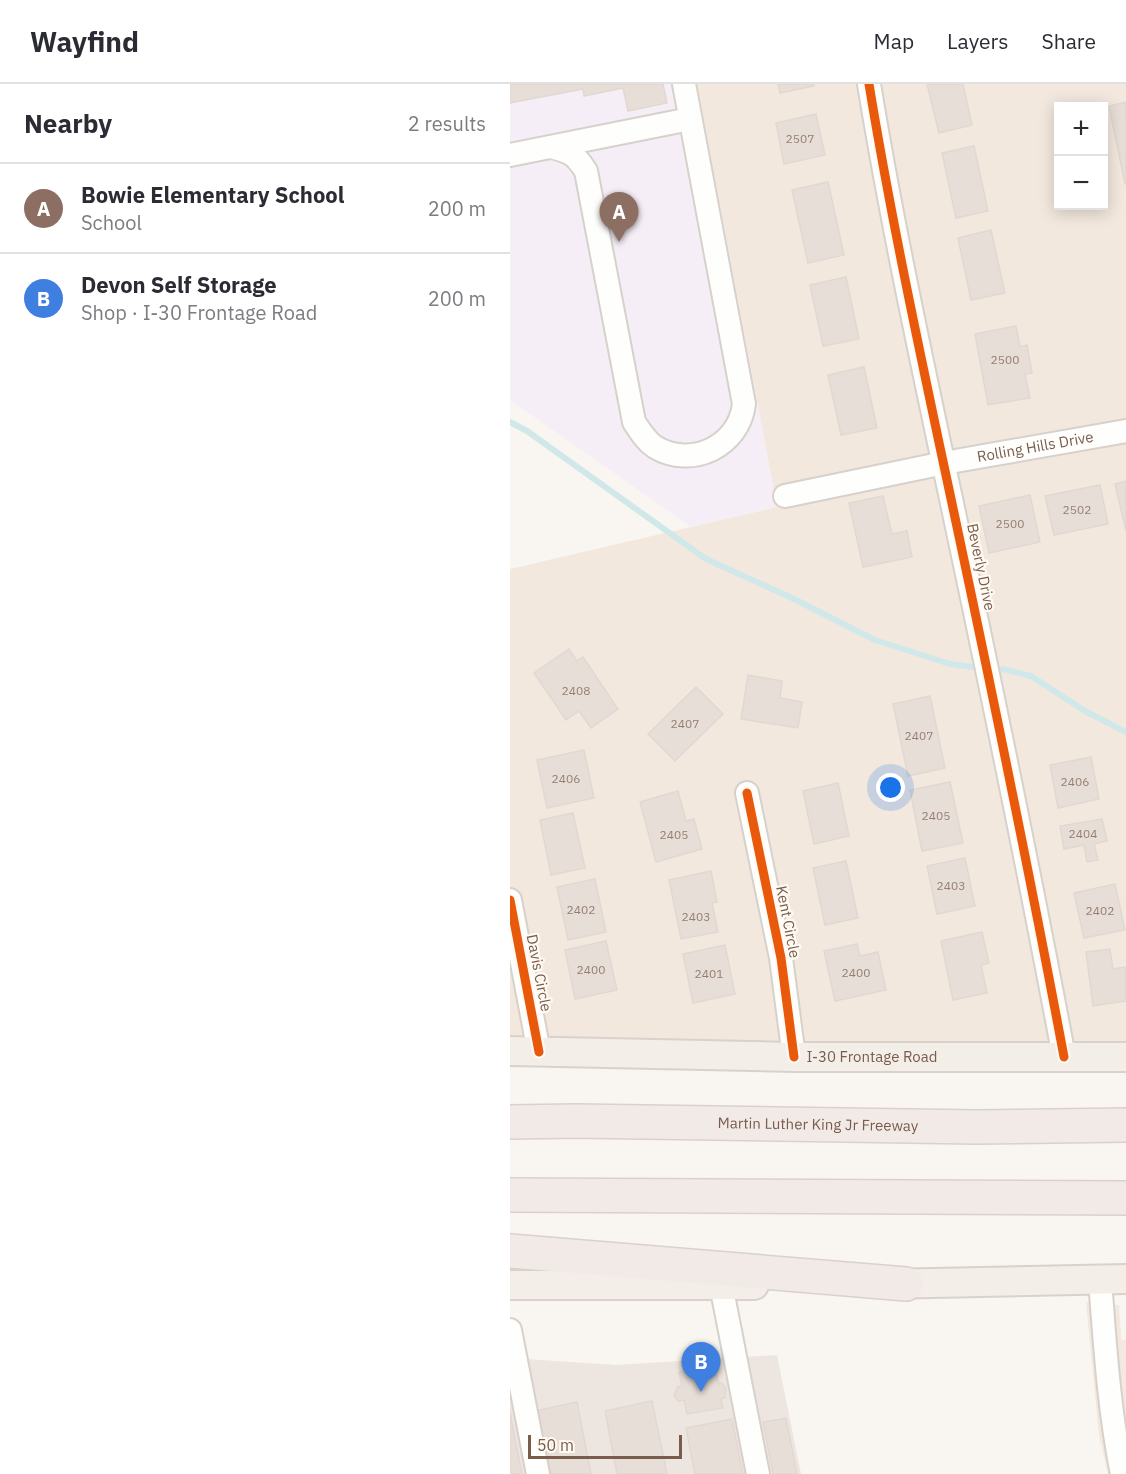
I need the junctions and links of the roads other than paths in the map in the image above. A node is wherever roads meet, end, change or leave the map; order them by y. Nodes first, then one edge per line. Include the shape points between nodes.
1 (684, 84) edge
2 (869, 84) edge
3 (690, 119) junction
4 (551, 147) junction
5 (510, 155) edge
6 (1126, 431) edge
7 (944, 463) junction
8 (785, 496) dead end
9 (747, 793) dead end
10 (510, 900) edge
11 (510, 1051) edge
12 (538, 1052) junction
13 (794, 1057) junction
14 (1064, 1057) junction
15 (1126, 1057) edge
16 (510, 1122) edge
17 (1126, 1125) edge
18 (510, 1195) edge
19 (1126, 1198) edge
20 (510, 1251) edge
21 (1113, 1279) edge
22 (906, 1284) junction
23 (510, 1285) edge
24 (721, 1285) junction
25 (510, 1330) edge
26 (538, 1474) edge
27 (758, 1474) edge
28 (1122, 1474) edge

1 - 3 street
2 - 7 street, Beverly Drive
3 - 4 street
3 - 4 street via 744,404 738,429 702,454 672,454 654,446 634,422 586,171 568,151
4 - 5 street
6 - 7 street, Rolling Hills Drive
7 - 8 street, Rolling Hills Drive
7 - 14 street, Beverly Drive
9 - 13 street, Kent Circle via 781,958
10 - 12 street, Davis Circle
11 - 12 main road, I-30 Frontage Road
12 - 13 main road, I-30 Frontage Road
13 - 14 main road, I-30 Frontage Road
14 - 15 main road, I-30 Frontage Road
16 - 17 highway, Martin Luther King Jr Freeway
18 - 19 highway
20 - 22 highway
21 - 22 main road
21 - 28 street via 1106,1354
22 - 24 main road
23 - 24 main road
24 - 27 street
25 - 26 street

